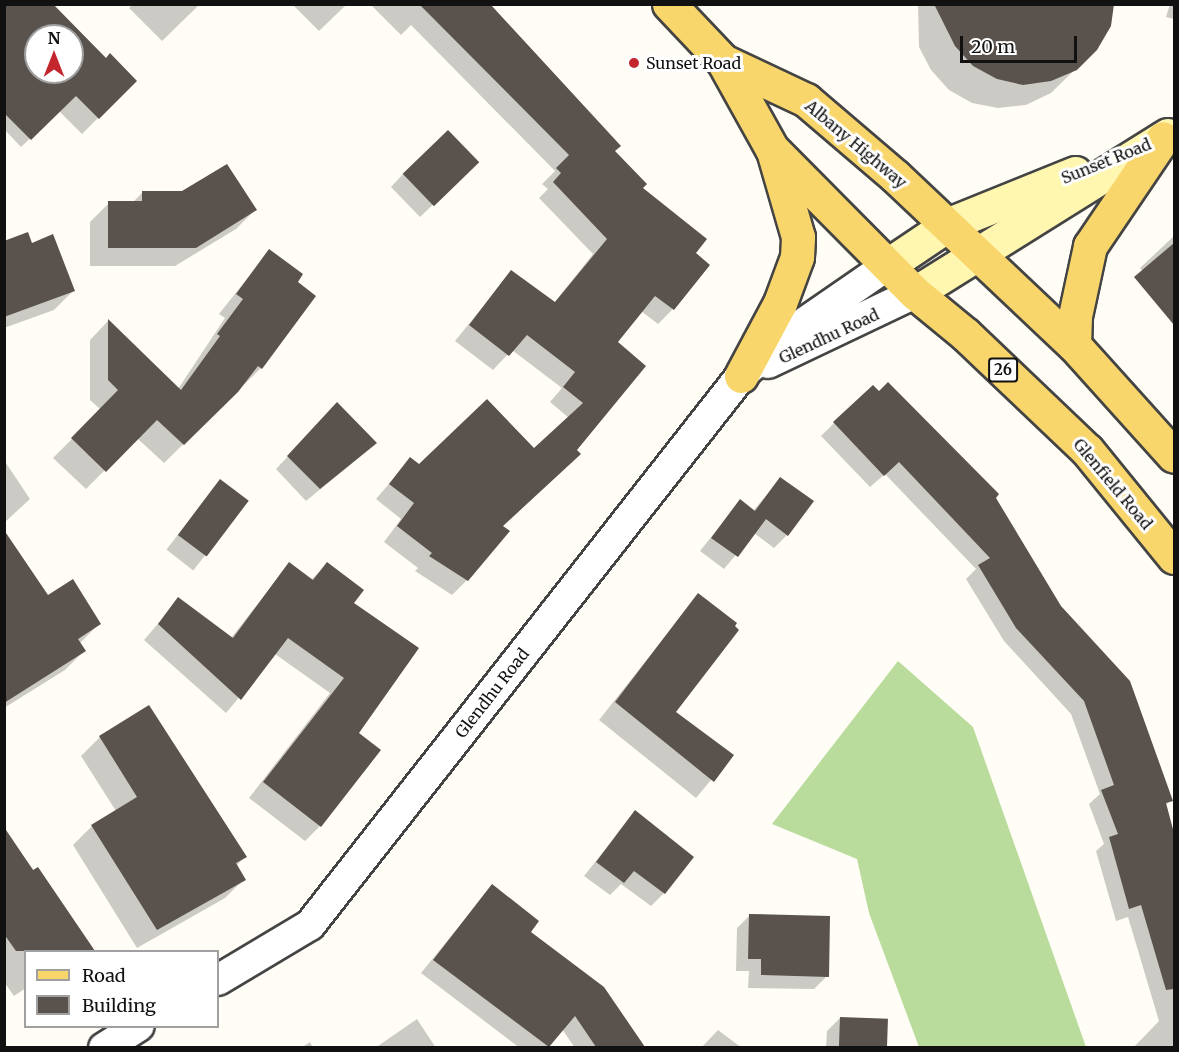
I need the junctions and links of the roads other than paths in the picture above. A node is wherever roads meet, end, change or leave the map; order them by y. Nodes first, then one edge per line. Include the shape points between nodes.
1 (669, 4) edge
2 (723, 61) junction
3 (1169, 135) edge
4 (772, 149) junction
5 (949, 224) junction
6 (978, 252) junction
7 (888, 264) junction
8 (915, 293) junction
9 (1074, 345) junction
10 (741, 376) junction
11 (1174, 456) edge
12 (1174, 557) edge
13 (219, 979) edge
14 (137, 1028) edge
15 (104, 1047) edge

1 - 2 main road, Albany Highway / 26
2 - 4 main road, Albany Highway / 26
2 - 5 main road, Albany Highway / 26 via 806,100
3 - 5 main road, Sunset Road
3 - 6 main road, Sunset Road
3 - 9 main road via 1090,246 1075,316
4 - 7 main road, Albany Highway / 26
4 - 10 main road via 798,237 797,257 780,303
5 - 6 main road, 26
5 - 7 main road, Sunset Road
6 - 8 main road, Sunset Road
6 - 9 main road, 26
7 - 8 main road, 26
7 - 10 street, Glendhu Road via 785,336
8 - 10 street, Glendhu Road
8 - 12 main road, Glenfield Road / 26 via 966,334 1087,450
9 - 11 main road, 26
10 - 13 street, Glendhu Road via 310,925
14 - 15 street

